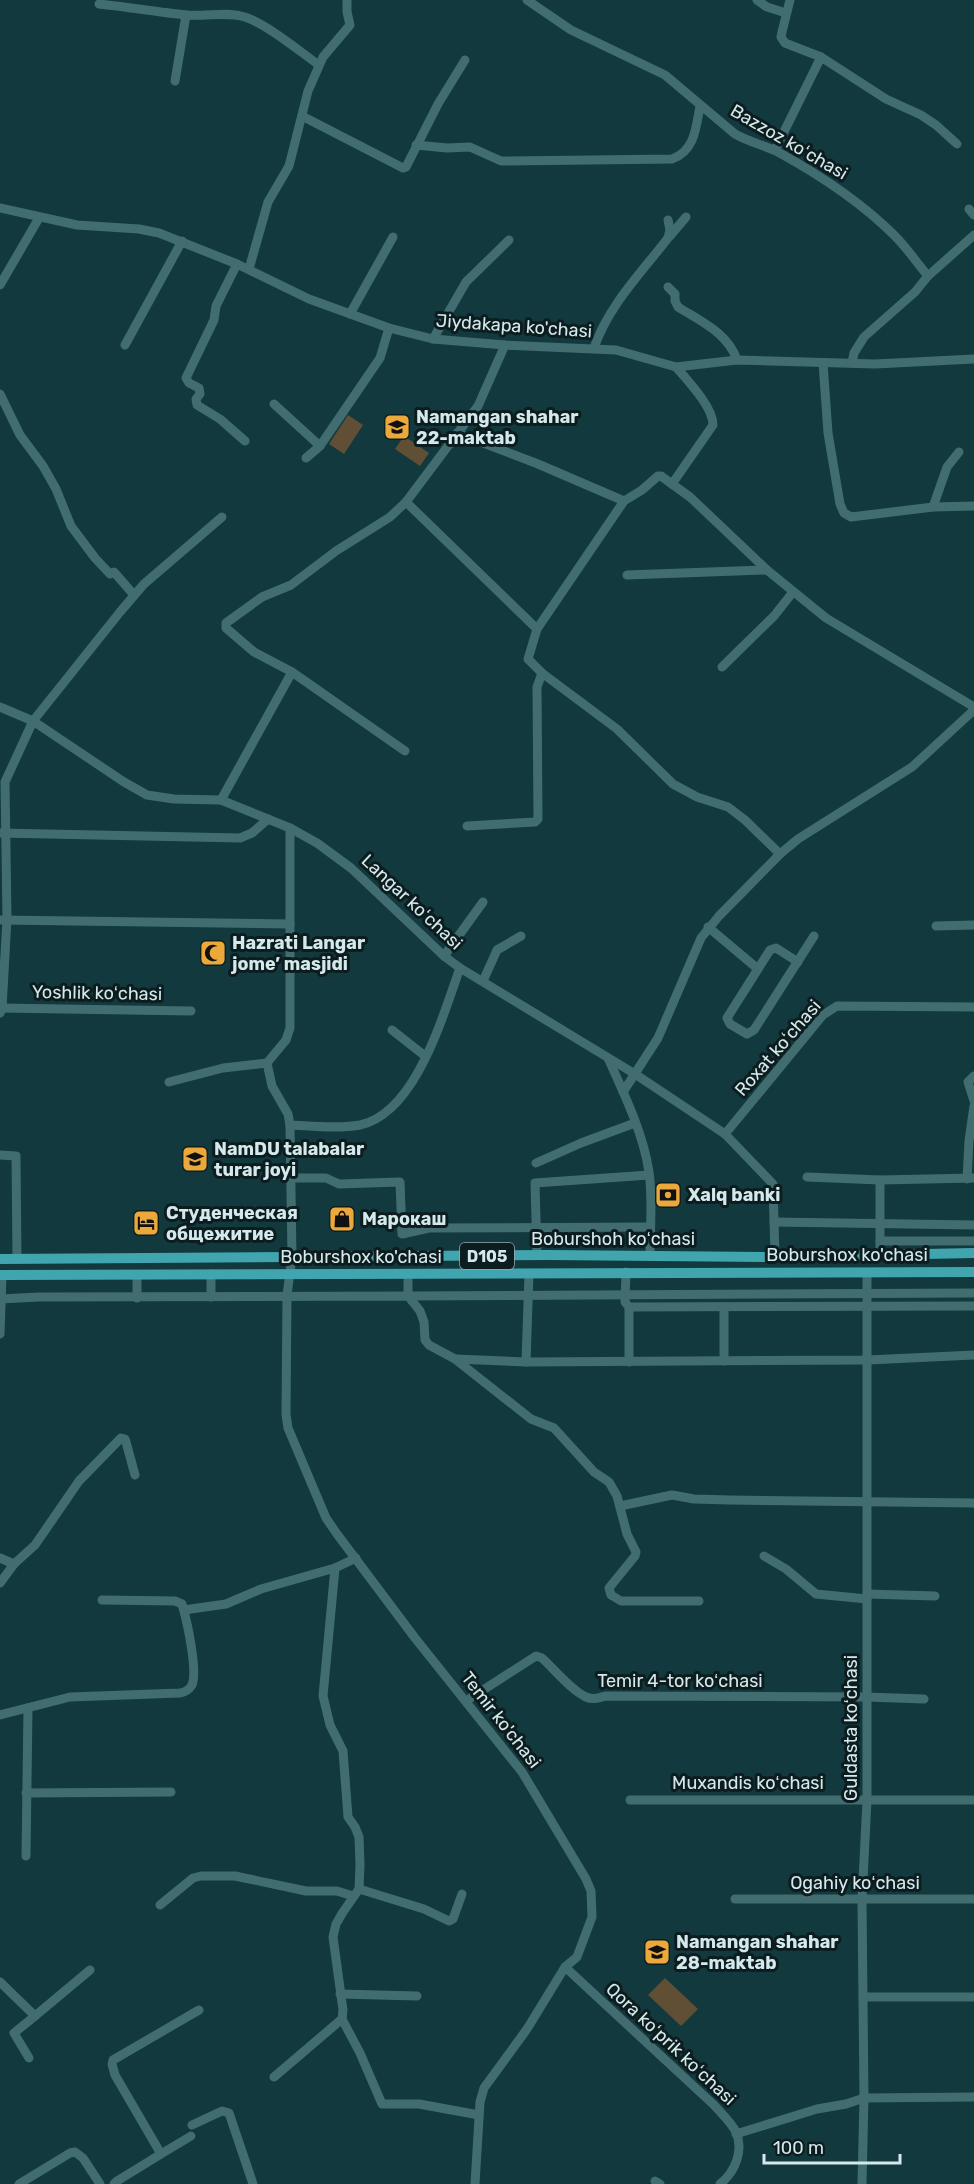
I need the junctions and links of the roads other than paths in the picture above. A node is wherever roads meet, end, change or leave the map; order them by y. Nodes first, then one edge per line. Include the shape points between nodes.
1 (347, 0) edge
2 (527, 0) edge
3 (757, 0) edge
4 (790, 0) edge
5 (99, 3) dead end
6 (786, 13) junction
7 (186, 15) junction
8 (821, 57) junction
9 (465, 60) dead end
10 (319, 65) junction
11 (175, 81) dead end
12 (700, 106) junction
13 (302, 116) junction
14 (957, 144) dead end
15 (416, 145) junction
16 (775, 150) junction
17 (0, 208) edge
18 (686, 217) dead end
19 (39, 218) junction
20 (668, 220) dead end
21 (974, 236) edge
22 (393, 237) dead end
23 (668, 238) junction
24 (509, 240) dead end
25 (182, 241) junction
26 (237, 264) junction
27 (249, 269) junction
28 (928, 276) junction
29 (0, 285) edge
30 (668, 287) dead end
31 (350, 314) junction
32 (389, 328) junction
33 (433, 339) junction
34 (125, 345) dead end
35 (505, 345) junction
36 (594, 348) junction
37 (974, 359) edge
38 (737, 360) junction
39 (823, 363) junction
40 (852, 363) junction
41 (676, 367) junction
42 (0, 394) edge
43 (274, 404) dead end
44 (457, 434) junction
45 (244, 441) dead end
46 (320, 446) junction
47 (959, 452) dead end
48 (306, 458) dead end
49 (672, 484) junction
50 (624, 501) junction
51 (406, 502) junction
52 (974, 506) edge
53 (933, 507) junction
54 (222, 517) dead end
55 (767, 570) junction
56 (627, 575) dead end
57 (793, 592) junction
58 (134, 595) junction
59 (537, 629) junction
60 (722, 667) dead end
61 (292, 672) junction
62 (542, 673) junction
63 (0, 707) edge
64 (974, 709) edge
65 (33, 720) junction
66 (405, 751) dead end
67 (221, 800) junction
68 (268, 819) junction
69 (467, 826) dead end
70 (290, 828) junction
71 (3, 833) edge
72 (780, 854) junction
73 (483, 902) dead end
74 (3, 920) edge
75 (290, 924) junction
76 (974, 925) edge
77 (936, 926) dead end
78 (708, 927) junction
79 (521, 936) dead end
80 (814, 936) dead end
81 (444, 956) junction
82 (798, 962) junction
83 (460, 968) junction
84 (758, 969) junction
85 (483, 981) junction
86 (974, 1007) edge
87 (1, 1010) edge
88 (191, 1011) dead end
89 (392, 1030) dead end
90 (425, 1056) junction
91 (608, 1058) junction
92 (267, 1063) junction
93 (635, 1074) junction
94 (974, 1076) edge
95 (169, 1082) dead end
96 (623, 1092) junction
97 (974, 1101) edge
98 (974, 1106) edge
99 (635, 1123) junction
100 (290, 1125) junction
101 (725, 1134) junction
102 (0, 1155) edge
103 (536, 1163) dead end
104 (649, 1175) junction
105 (807, 1177) dead end
106 (971, 1178) edge
107 (292, 1179) junction
108 (880, 1180) junction
109 (774, 1222) junction
110 (880, 1224) junction
111 (974, 1225) edge
112 (536, 1227) junction
113 (650, 1227) junction
114 (880, 1241) junction
115 (974, 1241) edge
116 (974, 1253) edge
117 (537, 1255) junction
118 (650, 1255) junction
119 (880, 1255) junction
120 (292, 1257) junction
121 (775, 1257) junction
122 (17, 1258) junction
123 (0, 1259) edge
124 (626, 1272) junction
125 (974, 1272) edge
126 (529, 1273) junction
127 (867, 1273) junction
128 (211, 1274) junction
129 (289, 1274) junction
130 (408, 1274) junction
131 (1, 1275) edge
132 (137, 1275) junction
133 (974, 1293) edge
134 (867, 1294) junction
135 (287, 1295) junction
136 (528, 1295) junction
137 (625, 1295) junction
138 (408, 1296) junction
139 (211, 1297) junction
140 (137, 1298) junction
141 (1, 1299) edge
142 (867, 1306) junction
143 (974, 1306) edge
144 (629, 1307) junction
145 (724, 1307) junction
146 (0, 1334) edge
147 (974, 1355) edge
148 (455, 1359) junction
149 (868, 1360) junction
150 (724, 1361) junction
151 (526, 1362) junction
152 (629, 1362) junction
153 (135, 1475) dead end
154 (867, 1501) junction
155 (974, 1503) edge
156 (620, 1506) junction
157 (764, 1556) dead end
158 (0, 1558) edge
159 (356, 1558) junction
160 (14, 1564) junction
161 (336, 1568) junction
162 (0, 1583) edge
163 (867, 1596) junction
164 (935, 1596) dead end
165 (102, 1600) dead end
166 (699, 1601) dead end
167 (184, 1610) junction
168 (867, 1697) junction
169 (924, 1699) dead end
170 (466, 1701) junction
171 (28, 1708) junction
172 (0, 1715) edge
173 (171, 1792) dead end
174 (26, 1793) junction
175 (630, 1800) dead end
176 (867, 1800) junction
177 (974, 1800) edge
178 (26, 1856) dead end
179 (356, 1893) junction
180 (462, 1894) dead end
181 (735, 1899) dead end
182 (974, 1899) edge
183 (862, 1900) junction
184 (160, 1905) dead end
185 (565, 1967) junction
186 (90, 1970) dead end
187 (0, 1982) edge
188 (340, 1994) junction
189 (417, 1996) dead end
190 (863, 1997) junction
191 (974, 1997) edge
192 (199, 2010) dead end
193 (35, 2016) junction
194 (342, 2019) junction
195 (29, 2058) dead end
196 (274, 2077) dead end
197 (974, 2097) edge
198 (864, 2098) junction
199 (479, 2115) junction
200 (192, 2126) dead end
201 (736, 2134) junction
202 (191, 2136) dead end
203 (161, 2154) junction
204 (19, 2184) edge
205 (100, 2184) edge
206 (114, 2184) edge
207 (253, 2184) edge
208 (475, 2184) edge
209 (720, 2184) edge
210 (862, 2184) edge

1 - 10 street via 350,25
2 - 12 street, Bazzoz koʻchasi via 571,30 665,75
3 - 6 street
4 - 6 street
5 - 7 street
6 - 8 street via 783,40
7 - 10 street via 246,18
7 - 11 street
8 - 14 street via 886,99 927,119
8 - 16 street
9 - 15 street
10 - 13 street
12 - 15 street via 689,148 672,159 501,161 470,147
12 - 16 street, Bazzoz koʻchasi via 745,140
13 - 15 street via 400,167 406,167
13 - 27 street via 289,166 267,201
16 - 28 street, Bazzoz koʻchasi via 818,174 874,218 896,237
17 - 19 street, Jiydakapa ko'chasi
18 - 23 street
19 - 25 street, Jiydakapa ko'chasi via 139,229
19 - 29 street
20 - 23 street
21 - 28 street
22 - 31 street
23 - 36 street via 615,306
24 - 33 street via 466,282
25 - 26 street, Jiydakapa ko'chasi
25 - 34 street
26 - 27 street, Jiydakapa ko'chasi
26 - 45 street via 186,378 199,388 197,405
27 - 31 street, Jiydakapa ko'chasi
28 - 40 street via 864,337
30 - 38 street via 675,294 678,307 713,328 731,345
31 - 32 street, Jiydakapa ko'chasi
32 - 33 street, Jiydakapa ko'chasi
32 - 46 street via 380,358
33 - 35 street, Jiydakapa ko'chasi
35 - 36 street, Jiydakapa ko'chasi
35 - 44 street via 482,398
36 - 41 street, Jiydakapa ko'chasi via 616,350
37 - 40 street, Jiydakapa ko'chasi
38 - 39 street, Jiydakapa ko'chasi
38 - 41 street, Jiydakapa ko'chasi
39 - 40 street, Jiydakapa ko'chasi
39 - 53 street via 828,433 844,513 851,517
41 - 49 street via 707,408 713,426
42 - 58 street via 20,435 44,466 71,526 95,558
43 - 46 street
44 - 50 street
44 - 51 street
46 - 48 street
47 - 53 street via 946,467
49 - 50 street via 658,476
49 - 55 street
50 - 59 street
51 - 59 street
51 - 61 street via 291,585 262,597 226,623 226,628 254,652
52 - 53 street
54 - 58 street
55 - 56 street
55 - 57 street
57 - 60 street
57 - 64 street via 826,618
58 - 65 street
59 - 62 street via 528,659
61 - 66 street
61 - 67 street
62 - 69 street via 537,687 538,819
62 - 72 street via 617,729 673,784 697,798 728,807
63 - 65 street, Langar koʻchasi
64 - 72 street via 912,767
65 - 67 street, Langar koʻchasi via 147,795 174,800
65 - 71 street via 5,782
67 - 68 street, Langar koʻchasi
68 - 70 street, Langar koʻchasi
68 - 71 street via 240,838
70 - 75 street
70 - 81 street, Langar koʻchasi via 351,868
71 - 74 street
72 - 78 street
73 - 81 street
74 - 75 street
74 - 87 street
75 - 92 street via 290,1028 286,1040
76 - 77 street
78 - 84 street
78 - 93 street via 658,1038
79 - 85 street via 497,950
80 - 82 street
81 - 83 street, Langar koʻchasi
82 - 84 street via 776,948
82 - 84 street via 754,1030 747,1034 727,1018
83 - 85 street, Langar koʻchasi
83 - 90 street
85 - 91 street, Langar koʻchasi
86 - 101 street, Roxat koʻchasi via 837,1006 823,1016
87 - 88 street, Yoshlik koʻchasi
89 - 90 street
90 - 100 street via 399,1101 377,1119 359,1125
91 - 93 street, Langar koʻchasi
91 - 96 street
92 - 95 street via 224,1068
92 - 100 street via 272,1086
93 - 96 street
93 - 101 street, Langar koʻchasi
94 - 97 street via 968,1082
96 - 99 street
98 - 106 street via 969,1141
99 - 103 street
99 - 104 street
100 - 107 street, Temir ko'chasi
101 - 109 street, Langar koʻchasi via 773,1184
102 - 122 street via 16,1156
104 - 112 street via 535,1183
104 - 113 street
105 - 108 street
106 - 108 street
107 - 112 street via 326,1178 339,1184 400,1182 402,1234 429,1228
107 - 120 street, Temir ko'chasi
108 - 110 street
109 - 110 street
109 - 121 street, Langar koʻchasi
110 - 111 street
110 - 114 street
112 - 113 street
112 - 117 street
113 - 118 street
114 - 115 street
114 - 119 street
116 - 119 main road, Boburshoh koʻchasi / D105
117 - 118 main road, Boburshoh koʻchasi / D105
117 - 120 main road, Boburshoh koʻchasi / D105
118 - 121 main road, Boburshoh koʻchasi / D105
119 - 121 main road, Boburshoh koʻchasi / D105
120 - 122 main road, Boburshoh koʻchasi / D105
120 - 129 street, Temir ko'chasi
122 - 123 main road, Boburshoh koʻchasi / D105
124 - 126 main road, Boburshox ko'chasi / D105
124 - 127 main road, Boburshox ko'chasi / D105
124 - 137 street
125 - 127 main road, Boburshox ko'chasi / D105
126 - 130 main road, Boburshox ko'chasi / D105
126 - 136 street
127 - 134 street, Guldasta koʻchasi
128 - 129 main road, Boburshox ko'chasi / D105
128 - 132 main road, Boburshox ko'chasi / D105
128 - 139 street
129 - 130 main road, Boburshox ko'chasi / D105
129 - 135 street, Temir ko'chasi
130 - 138 street
131 - 132 main road, Boburshox ko'chasi / D105
131 - 141 street
132 - 140 street
133 - 134 street
134 - 137 street
134 - 142 street, Guldasta koʻchasi
135 - 138 street
135 - 139 street
135 - 159 street, Temir ko'chasi via 288,1428 326,1518
136 - 137 street
136 - 138 street
136 - 151 street
137 - 144 street
138 - 148 street via 420,1311 425,1340
139 - 140 street
140 - 141 street
141 - 146 street
142 - 143 street
142 - 145 street
142 - 149 street, Guldasta koʻchasi
144 - 145 street
144 - 152 street
145 - 150 street
147 - 149 street
148 - 151 street
148 - 156 street via 531,1419 554,1428 594,1472 609,1482
149 - 150 street
149 - 154 street, Guldasta koʻchasi
150 - 152 street
151 - 152 street
153 - 160 street via 125,1439 121,1438 79,1481 35,1545
154 - 155 street
154 - 156 street via 694,1499 672,1495
154 - 163 street, Guldasta koʻchasi
156 - 166 street via 636,1552 609,1588 611,1595 621,1601
157 - 163 street via 816,1594
158 - 160 street
159 - 161 street
159 - 170 street, Temir ko'chasi
160 - 162 street
161 - 167 street via 261,1589 226,1604
161 - 179 street via 323,1696 330,1725 343,1751 348,1817 358,1836
163 - 164 street
163 - 168 street, Guldasta koʻchasi
165 - 167 street via 175,1601
167 - 171 street via 194,1670 193,1683 186,1692 70,1697
168 - 169 street, Temir 4-tor koʻchasi
168 - 170 street, Temir 4-tor koʻchasi via 595,1699 580,1694 536,1656
168 - 176 street, Guldasta koʻchasi
170 - 185 street, Temir ko'chasi via 527,1780 591,1891 592,1917 586,1936 577,1957
171 - 172 street
171 - 174 street
173 - 174 street
174 - 178 street
175 - 176 street, Muxandis koʻchasi
176 - 177 street, Muxandis koʻchasi
176 - 183 street, Guldasta koʻchasi
179 - 180 street via 424,1909 449,1921
179 - 184 street via 306,1891 234,1876 201,1876
179 - 188 street via 336,1924 333,1937
181 - 183 street, Ogahiy koʻchasi
182 - 183 street, Ogahiy koʻchasi
183 - 190 street, Guldasta koʻchasi
185 - 199 street, Temir ko'chasi via 484,2088
185 - 201 street, Qora koʻprik koʻchasi via 714,2105
186 - 193 street
187 - 193 street
188 - 189 street
188 - 194 street
190 - 191 street
190 - 198 street, Guldasta koʻchasi
192 - 203 street via 118,2056 112,2064
193 - 195 street via 14,2033
194 - 196 street
194 - 199 street via 382,2104 419,2104
197 - 198 street
198 - 201 street
198 - 210 street, Guldasta koʻchasi
199 - 208 street, Temir ko'chasi
200 - 207 street via 222,2112 229,2113
201 - 209 street, Qora koʻprik koʻchasi via 736,2163
202 - 203 street
203 - 206 street
204 - 205 street via 75,2152

